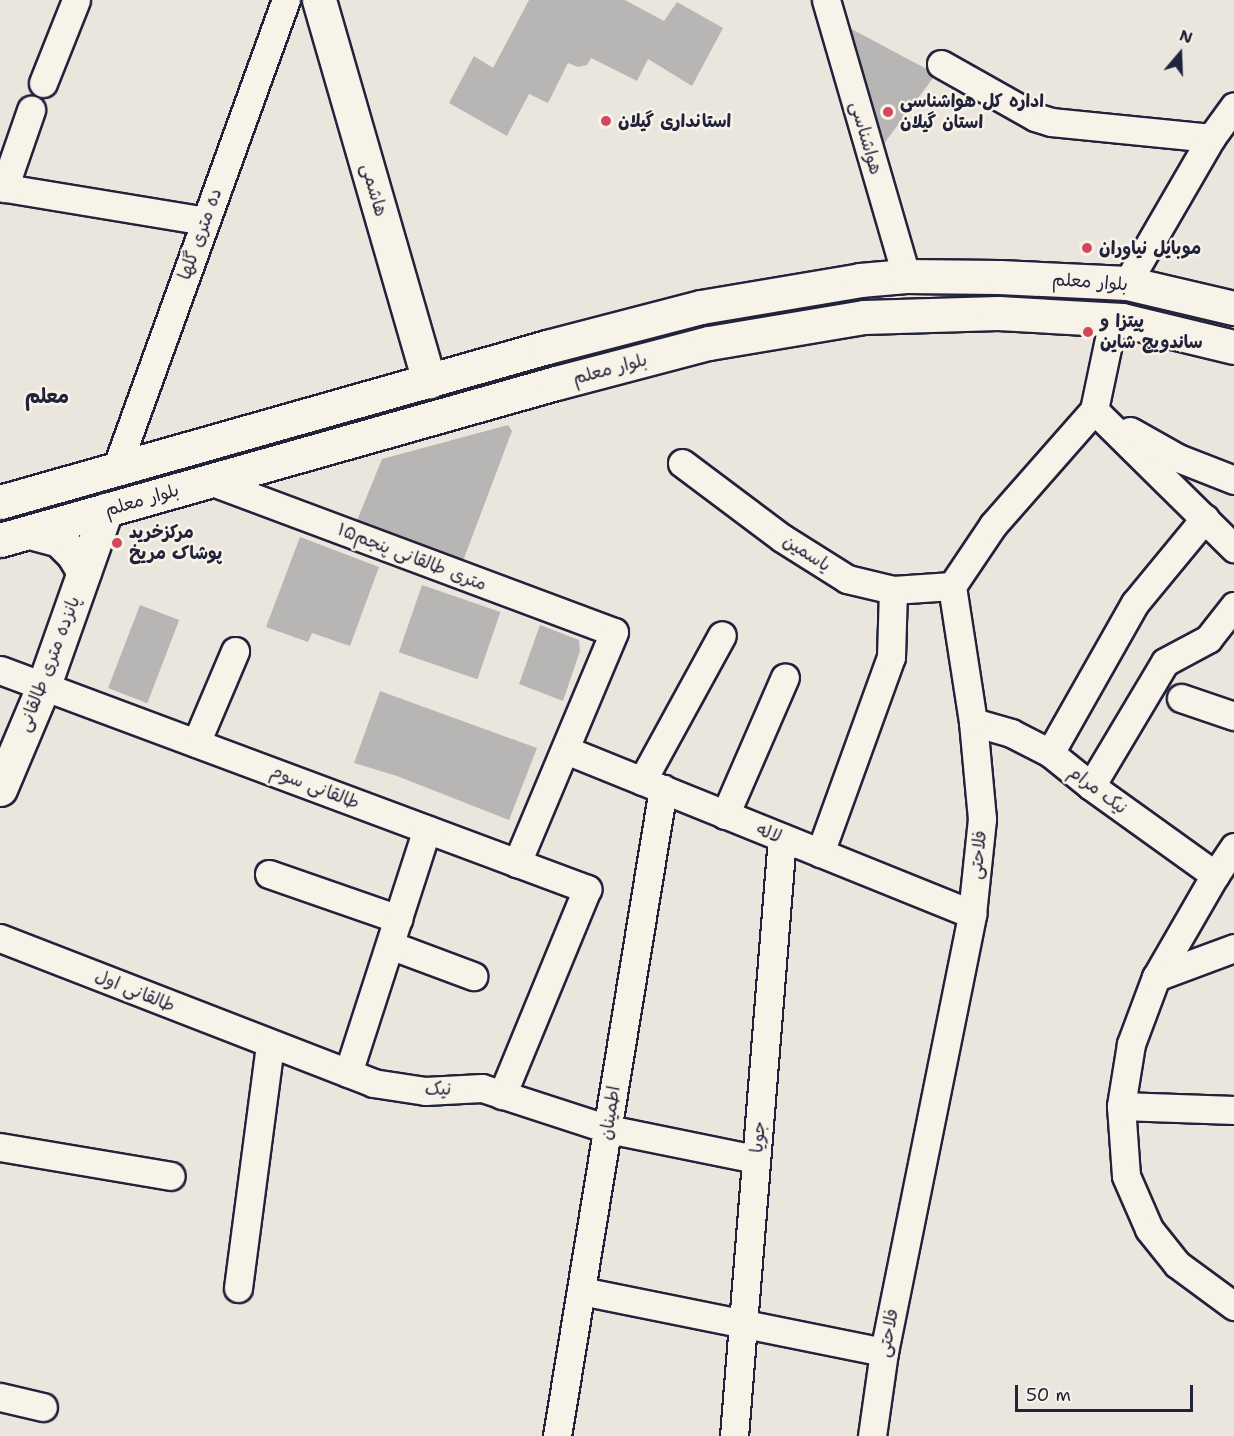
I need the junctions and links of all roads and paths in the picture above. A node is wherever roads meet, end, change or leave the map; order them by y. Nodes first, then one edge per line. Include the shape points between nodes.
1 (76, 0) edge
2 (286, 0) edge
3 (319, 0) edge
4 (826, 0) edge
5 (941, 64) dead end
6 (43, 83) dead end
7 (1234, 106) edge
8 (31, 110) dead end
9 (1210, 138) junction
10 (2, 187) edge
11 (205, 221) junction
12 (906, 276) junction
13 (1127, 283) junction
14 (1234, 308) edge
15 (1113, 320) junction
16 (1234, 347) edge
17 (429, 381) junction
18 (1094, 410) junction
19 (682, 463) dead end
20 (116, 469) junction
21 (1234, 480) edge
22 (210, 481) junction
23 (0, 502) edge
24 (106, 510) junction
25 (1205, 518) junction
26 (15, 536) edge
27 (1234, 548) edge
28 (84, 572) junction
29 (952, 586) junction
30 (893, 590) junction
31 (1234, 606) edge
32 (722, 635) dead end
33 (235, 651) dead end
34 (0, 670) edge
35 (785, 677) dead end
36 (44, 685) junction
37 (1182, 698) dead end
38 (1234, 716) edge
39 (973, 722) junction
40 (196, 743) junction
41 (566, 750) junction
42 (1050, 753) junction
43 (1, 784) edge
44 (653, 785) junction
45 (1091, 786) junction
46 (725, 815) junction
47 (427, 829) junction
48 (782, 838) junction
49 (1234, 847) edge
50 (820, 853) junction
51 (517, 863) junction
52 (269, 874) dead end
53 (1215, 874) junction
54 (972, 914) junction
55 (398, 919) junction
56 (0, 938) edge
57 (390, 945) junction
58 (1234, 948) edge
59 (473, 976) dead end
60 (1156, 977) junction
61 (270, 1044) junction
62 (348, 1073) junction
63 (502, 1095) junction
64 (1121, 1106) junction
65 (1234, 1110) edge
66 (608, 1129) junction
67 (0, 1147) edge
68 (756, 1159) junction
69 (171, 1176) dead end
70 (238, 1288) dead end
71 (581, 1292) junction
72 (1234, 1306) edge
73 (743, 1326) junction
74 (884, 1352) junction
75 (0, 1397) edge
76 (43, 1407) dead end
77 (557, 1436) edge
78 (734, 1436) edge
79 (872, 1436) edge

1 - 6 street
2 - 11 street, ده متری گلها
3 - 17 main road, هاشمی
4 - 12 street, هواشناسی
5 - 9 street via 1035,117 1051,122
7 - 9 street
8 - 10 street
9 - 13 street
10 - 11 street
11 - 20 street, ده متری گلها
12 - 13 main road, بلوار معلم
12 - 17 main road, بلوار معلم via 701,307
13 - 14 main road, بلوار معلم
13 - 15 main road
15 - 16 main road, بلوار معلم
15 - 18 street
15 - 22 main road, بلوار معلم via 998,313 864,317 709,343
17 - 20 main road, بلوار معلم
18 - 21 street via 1178,458
18 - 25 street
18 - 29 street via 993,525
19 - 30 street, یاسمین via 782,538 847,579
20 - 23 main road, بلوار معلم
20 - 24 main road, پانزده متری طالقانی
22 - 24 main road, بلوار معلم
22 - 41 street, ۱۵متری طالقانی پنجم via 614,632
24 - 26 main road, بلوار معلم
24 - 28 main road, پانزده متری طالقانی
25 - 27 street
25 - 42 street via 1135,603
26 - 28 main road, پانزده متری طالقانی via 59,540
28 - 36 main road, پانزده متری طالقانی
29 - 30 street, یاسمین
29 - 39 street, فلاحتی
30 - 50 street via 891,657
31 - 45 street via 1209,639 1165,662
32 - 44 street, اطمینان
33 - 40 street
34 - 36 street, طالقانی سوم
35 - 46 street
36 - 40 street, طالقانی سوم
36 - 43 main road, پانزده متری طالقانی
37 - 38 street
39 - 42 street, نیک مرام via 1011,733
39 - 54 street, فلاحتی via 982,819
40 - 47 street, طالقانی سوم
41 - 44 street, لاله
41 - 51 street
42 - 45 street, نیک مرام
44 - 46 street, لاله
44 - 66 street, اطمینان
45 - 53 street, نیک مرام
46 - 48 street, لاله
47 - 51 street, طالقانی سوم
47 - 55 street
48 - 50 street, لاله
48 - 68 street, جویا
49 - 53 street
50 - 54 street, لاله
51 - 63 street, طالقانی سوم via 587,889
52 - 55 street
53 - 60 street
54 - 74 street, فلاحتی
55 - 57 street
56 - 61 street, طالقانی اول
57 - 59 street
57 - 62 street
58 - 60 street
60 - 64 street via 1131,1044
61 - 62 street, نیک
61 - 70 street
62 - 63 street, نیک via 373,1083 425,1091 482,1088
63 - 66 street, نیک
64 - 65 street
64 - 72 street via 1126,1176 1149,1228 1178,1264
66 - 68 street, نیک
66 - 71 street, اطمینان
67 - 69 street
68 - 73 street, جویا
71 - 73 street
71 - 77 street, اطمینان
73 - 74 street
73 - 78 street, جویا
74 - 79 street, فلاحتی
75 - 76 street

